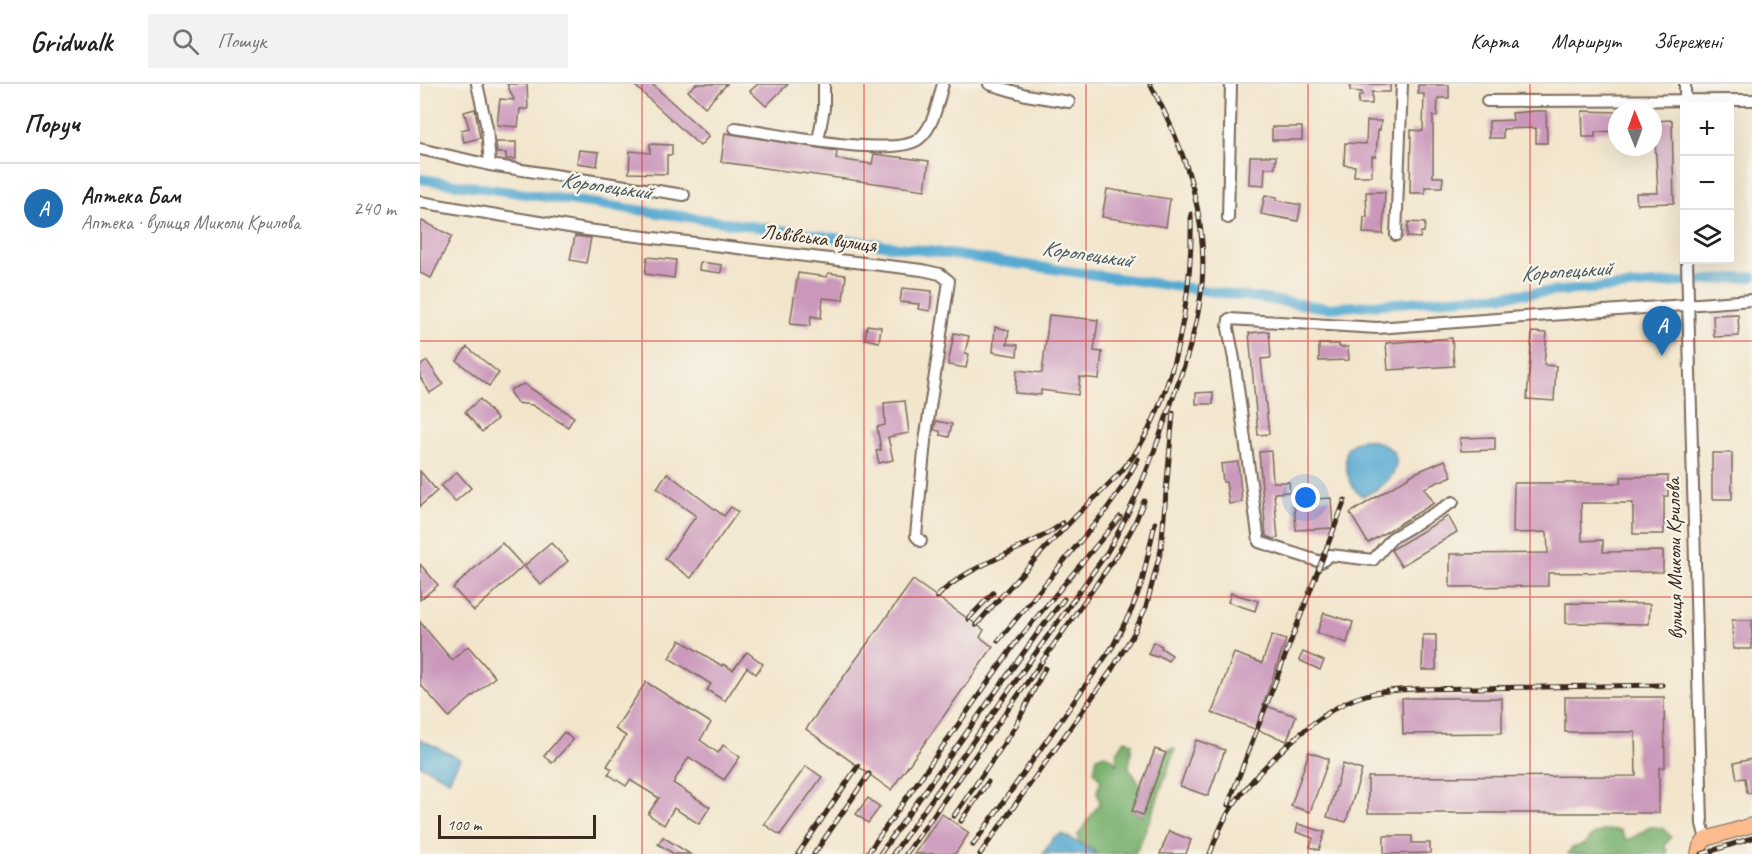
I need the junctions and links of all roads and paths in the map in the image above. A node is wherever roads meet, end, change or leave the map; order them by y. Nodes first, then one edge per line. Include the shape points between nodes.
1 (477, 84) edge
2 (824, 84) edge
3 (944, 84) edge
4 (989, 84) edge
5 (1231, 84) edge
6 (1402, 84) edge
7 (1685, 84) edge
8 (1752, 100) edge
9 (1487, 101) dead end
10 (1069, 102) dead end
11 (1685, 102) edge
12 (1718, 102) edge
13 (1680, 104) edge
14 (735, 128) dead end
15 (818, 141) junction
16 (420, 149) edge
17 (490, 165) junction
18 (684, 195) dead end
19 (420, 202) edge
20 (1228, 218) dead end
21 (1396, 235) dead end
22 (1687, 264) edge
23 (1688, 299) junction
24 (1752, 300) edge
25 (1453, 502) dead end
26 (921, 541) dead end
27 (1752, 825) edge
28 (1706, 839) junction
29 (1698, 854) edge

1 - 17 street
2 - 15 street
3 - 15 street via 928,130 919,140 888,147
4 - 10 street
5 - 20 street
6 - 21 street
7 - 11 street
8 - 12 street
9 - 13 street
14 - 15 street
16 - 17 street
17 - 18 street
19 - 26 street, Львівська вулиця via 586,230 940,274 950,281 916,521 916,536
22 - 23 street, вулиця Миколи Крилова
23 - 24 street
23 - 25 street via 1377,328 1229,319 1259,542 1322,562 1330,555 1373,560 1392,538
23 - 28 street, вулиця Миколи Крилова via 1702,824
27 - 28 main road
28 - 29 main road

